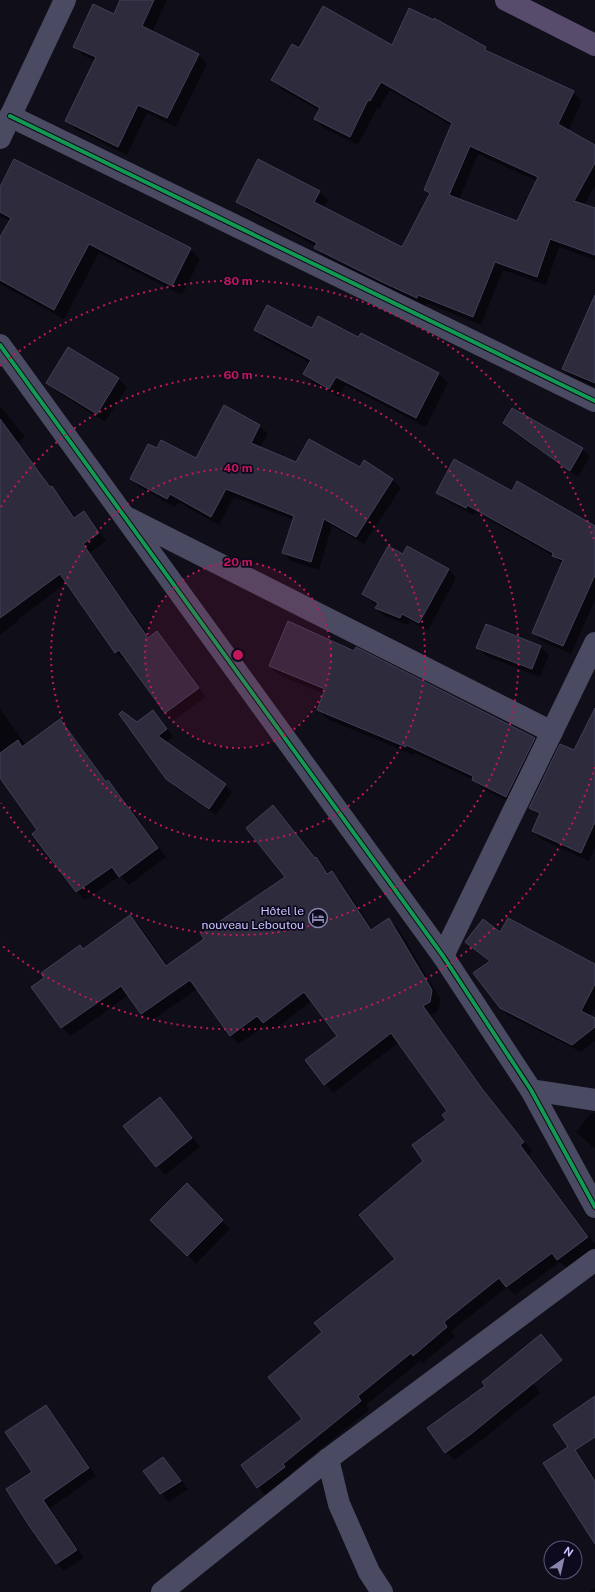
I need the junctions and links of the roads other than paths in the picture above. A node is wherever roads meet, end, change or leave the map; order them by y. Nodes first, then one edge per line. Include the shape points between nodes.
1 (65, 0) edge
2 (506, 0) edge
3 (595, 45) edge
4 (10, 116) junction
5 (0, 138) edge
6 (0, 345) edge
7 (595, 401) edge
8 (124, 516) junction
9 (595, 643) edge
10 (552, 732) junction
11 (443, 956) junction
12 (531, 1090) junction
13 (595, 1100) edge
14 (595, 1207) edge
15 (595, 1260) edge
16 (328, 1458) junction
17 (162, 1592) edge
18 (382, 1592) edge

1 - 4 street
2 - 3 main road
4 - 5 street
4 - 7 street
6 - 8 street
8 - 10 street
8 - 11 street
9 - 10 street
10 - 11 street
11 - 12 street
12 - 13 street
12 - 14 street
15 - 16 street
16 - 17 street
16 - 18 street via 339,1504 369,1572

